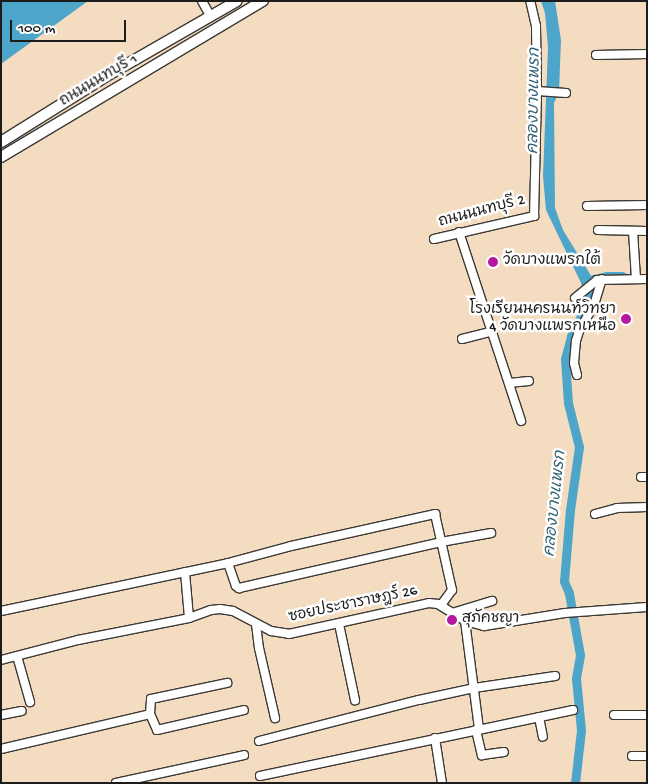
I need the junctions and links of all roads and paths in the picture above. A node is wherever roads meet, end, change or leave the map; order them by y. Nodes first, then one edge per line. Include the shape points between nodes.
1 (202, 1) edge
2 (263, 1) edge
3 (530, 1) edge
4 (235, 2) edge
5 (240, 15) junction
6 (211, 17) junction
7 (647, 54) edge
8 (596, 55) dead end
9 (540, 91) junction
10 (564, 93) dead end
11 (1, 142) edge
12 (1, 157) edge
13 (587, 206) dead end
14 (647, 206) edge
15 (598, 230) dead end
16 (633, 231) junction
17 (647, 231) edge
18 (459, 232) junction
19 (434, 239) dead end
20 (636, 279) junction
21 (647, 279) edge
22 (598, 280) junction
23 (575, 298) dead end
24 (491, 332) junction
25 (462, 339) dead end
26 (577, 375) dead end
27 (529, 380) dead end
28 (509, 383) junction
29 (521, 420) dead end
30 (647, 507) edge
31 (595, 514) dead end
32 (492, 533) dead end
33 (441, 542) junction
34 (228, 563) junction
35 (185, 572) junction
36 (492, 600) dead end
37 (441, 605) junction
38 (647, 607) edge
39 (1, 611) edge
40 (452, 612) junction
41 (189, 618) junction
42 (465, 621) junction
43 (256, 624) junction
44 (339, 624) junction
45 (17, 656) junction
46 (1, 660) edge
47 (555, 676) dead end
48 (226, 683) dead end
49 (474, 688) junction
50 (355, 700) dead end
51 (30, 702) dead end
52 (22, 710) dead end
53 (244, 710) dead end
54 (573, 710) dead end
55 (150, 714) junction
56 (647, 714) edge
57 (1, 715) edge
58 (614, 715) dead end
59 (539, 717) junction
60 (275, 718) dead end
61 (478, 729) junction
62 (543, 737) dead end
63 (435, 738) junction
64 (259, 741) dead end
65 (1, 749) edge
66 (504, 752) dead end
67 (244, 755) dead end
68 (632, 756) dead end
69 (647, 756) edge
70 (260, 776) dead end
71 (116, 783) edge
72 (442, 783) edge

1 - 6 street
2 - 5 main road, ถนนนนทบุรี 1
3 - 9 street, ถนนนนทบุรี 2 via 536,26
4 - 5 street
4 - 6 main road, ถนนนนทบุรี 1
5 - 12 main road, ถนนนนทบุรี 1
6 - 11 main road, ถนนนนทบุรี 1 via 110,74
7 - 8 street
9 - 10 street
9 - 18 street, ถนนนนทบุรี 2 via 534,216
13 - 14 street
15 - 16 street
16 - 17 street
16 - 20 street
18 - 19 street, ถนนนนทบุรี 2
18 - 24 street
20 - 21 street
20 - 22 street
22 - 23 street
22 - 26 street via 596,300 576,341 574,363
24 - 25 street
24 - 28 street
27 - 28 street
28 - 29 street
30 - 31 street via 617,508
32 - 33 street
33 - 34 street via 240,588 236,586
33 - 34 street via 434,514
33 - 37 street via 452,590
34 - 35 street
35 - 39 street
35 - 41 street
36 - 40 street
37 - 40 street
37 - 44 street, ซอยประชาราษฎร์ 26 via 429,603
38 - 42 street via 565,613 484,626
40 - 42 street
41 - 43 street, ซอยประชาราษฎร์ 26 via 220,609 232,611
41 - 45 street, ซอยประชาราษฎร์ 26
42 - 49 street
43 - 44 street, ซอยประชาราษฎร์ 26 via 290,634
43 - 60 street
44 - 50 street
45 - 46 street, ซอยประชาราษฎร์ 26
45 - 51 street
47 - 49 street
48 - 55 street via 151,698
49 - 61 street
49 - 64 street
52 - 57 street
53 - 55 street via 157,730
54 - 59 street
55 - 65 street
56 - 58 street
59 - 61 street
59 - 62 street
61 - 63 street
61 - 66 street via 482,755
63 - 70 street
63 - 72 street
67 - 71 street
68 - 69 street

